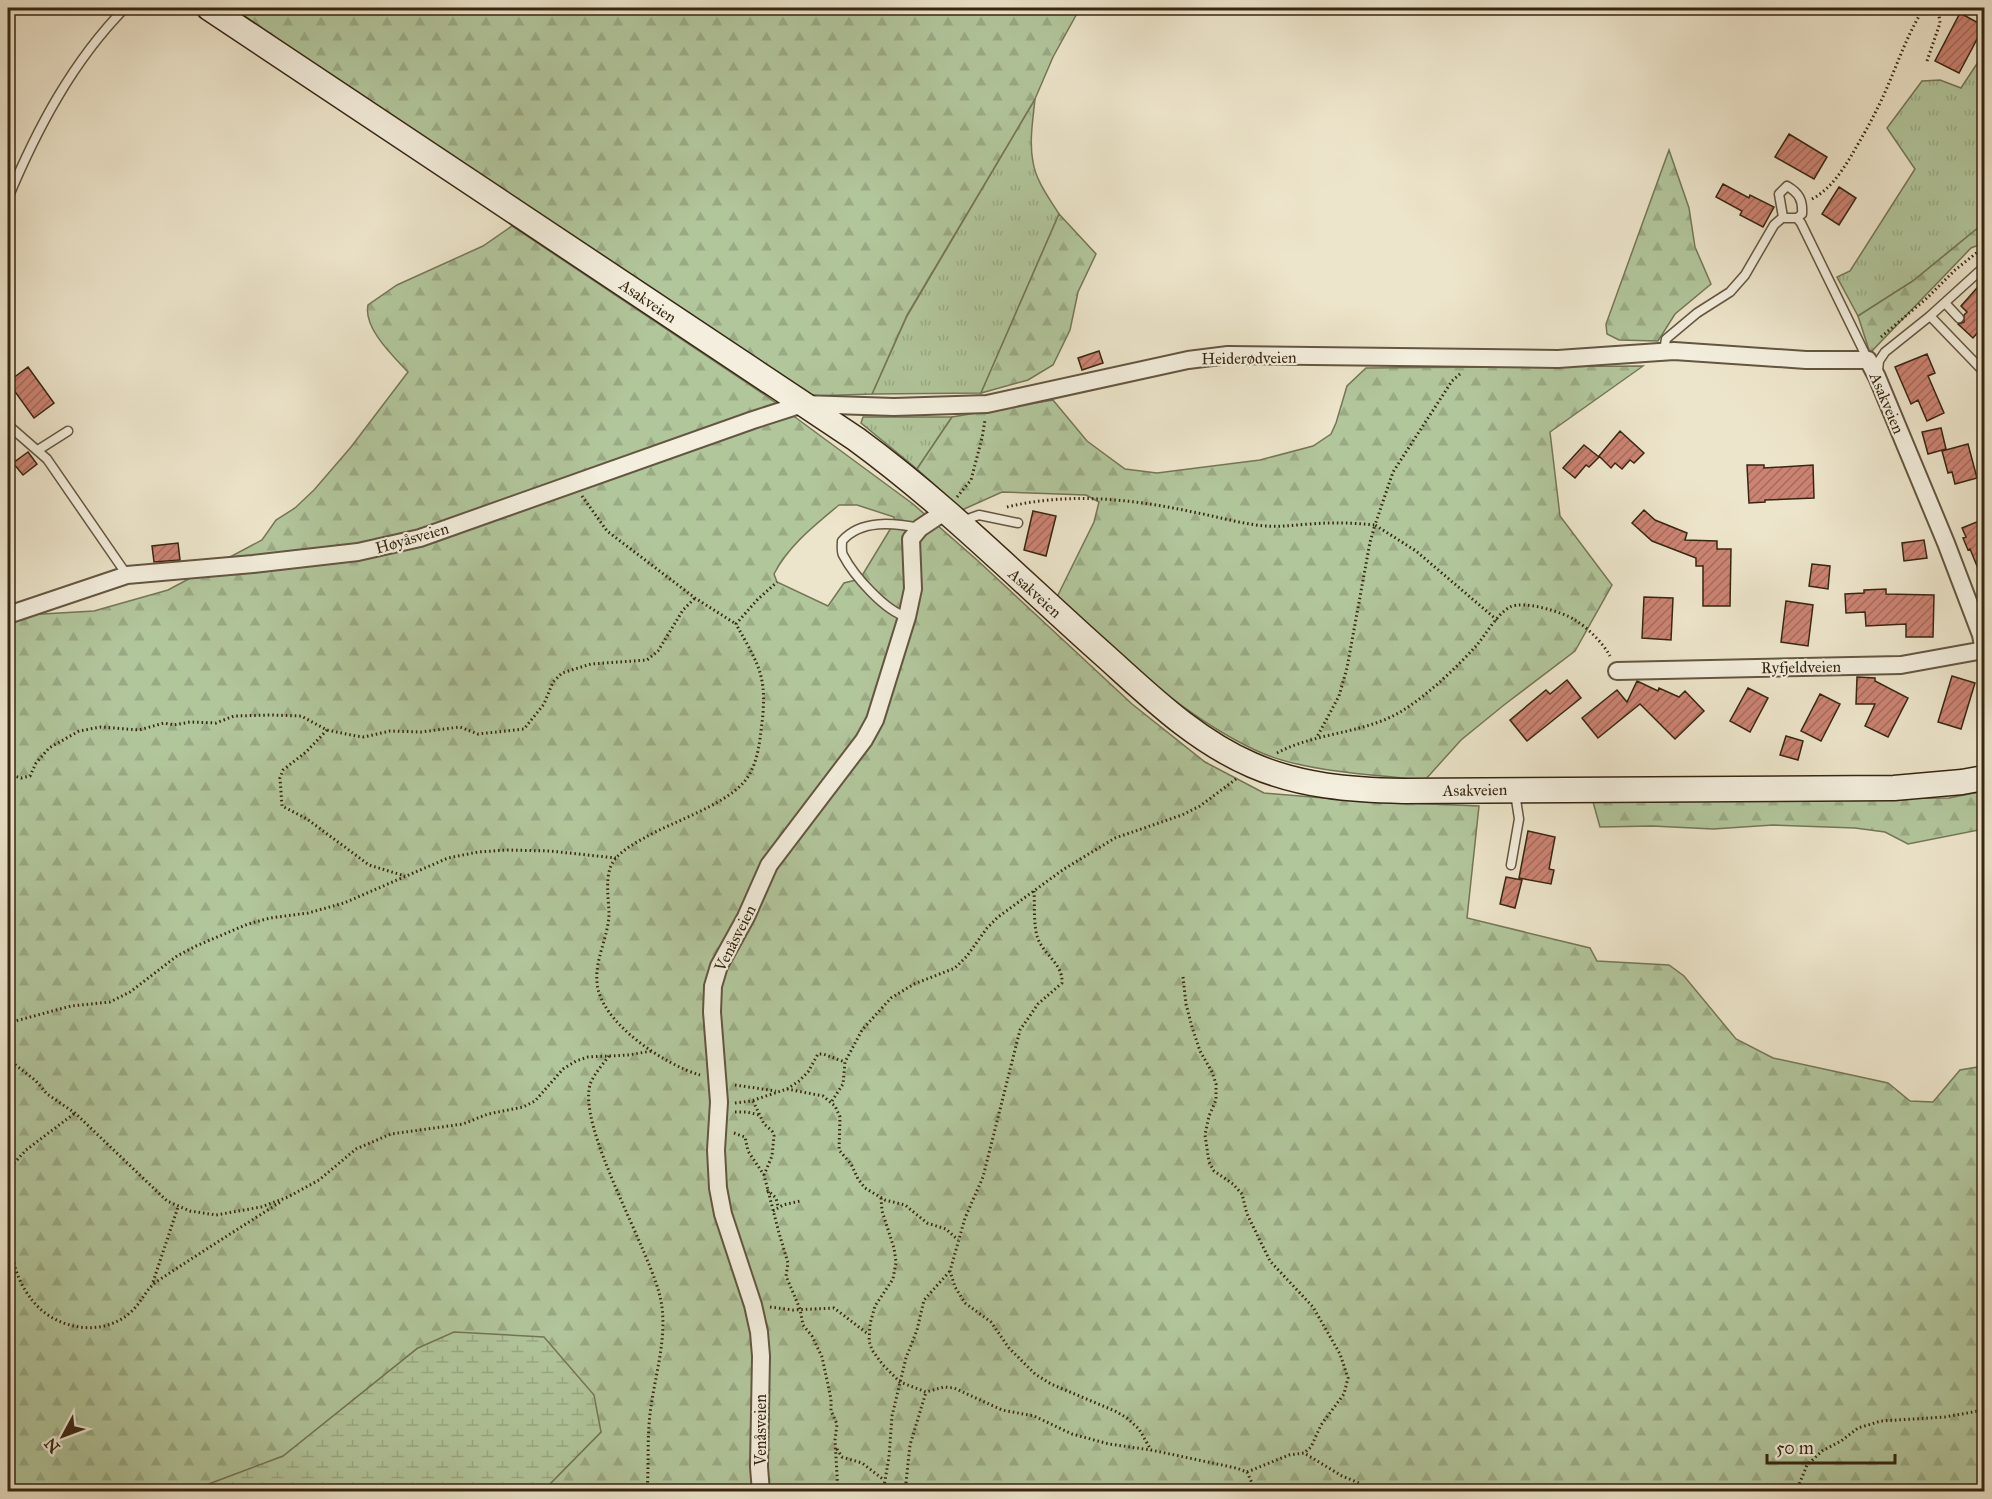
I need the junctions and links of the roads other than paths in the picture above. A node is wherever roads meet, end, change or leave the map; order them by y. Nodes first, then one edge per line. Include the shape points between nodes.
1 (125, 8) edge
2 (208, 8) edge
3 (8, 198) edge
4 (1783, 218) junction
5 (1797, 219) junction
6 (1984, 267) edge
7 (1945, 303) junction
8 (1930, 316) junction
9 (1959, 318) dead end
10 (1664, 351) junction
11 (1867, 357) junction
12 (1984, 372) edge
13 (1877, 377) junction
14 (803, 404) junction
15 (8, 425) edge
16 (68, 430) dead end
17 (38, 450) junction
18 (962, 516) junction
19 (1018, 523) dead end
20 (920, 528) junction
21 (127, 575) junction
22 (8, 615) edge
23 (907, 617) junction
24 (1984, 642) edge
25 (1617, 671) road end
26 (1984, 778) edge
27 (1515, 790) junction
28 (1511, 866) dead end
29 (761, 1491) edge

1 - 3 lane via 88,50 62,88
2 - 14 main road, Asakveien
4 - 5 lane
4 - 5 lane via 1779,194 1787,186 1797,191 1803,204
4 - 10 lane via 1774,225 1730,292 1666,339
5 - 11 lane
6 - 7 lane
7 - 8 lane
7 - 9 lane
8 - 12 lane
8 - 13 lane via 1885,352 1878,361
10 - 11 street, Asakveien via 1806,360
10 - 14 street, Heiderødveien via 1558,359 1228,355 1188,360 987,404
11 - 13 street, Asakveien
13 - 24 street, Asakveien
14 - 18 main road, Asakveien
14 - 21 street, Høyåsveien via 420,538 384,547 253,564
15 - 17 lane
16 - 17 lane
17 - 21 lane
18 - 19 lane
18 - 20 street
18 - 27 main road, Asakveien via 1018,578 1174,717 1216,747 1254,766 1301,782 1345,788
20 - 23 street, Venåsveien via 911,539 913,589
20 - 23 lane via 875,524 847,535 842,542 842,553 860,579 896,614
21 - 22 street, Høyåsveien
23 - 29 street, Venåsveien via 875,720 769,865 713,986 720,1201 753,1306 761,1356
24 - 25 street, Ryfjeldveien via 1901,665
26 - 27 main road, Asakveien via 1894,788
27 - 28 lane via 1519,819

